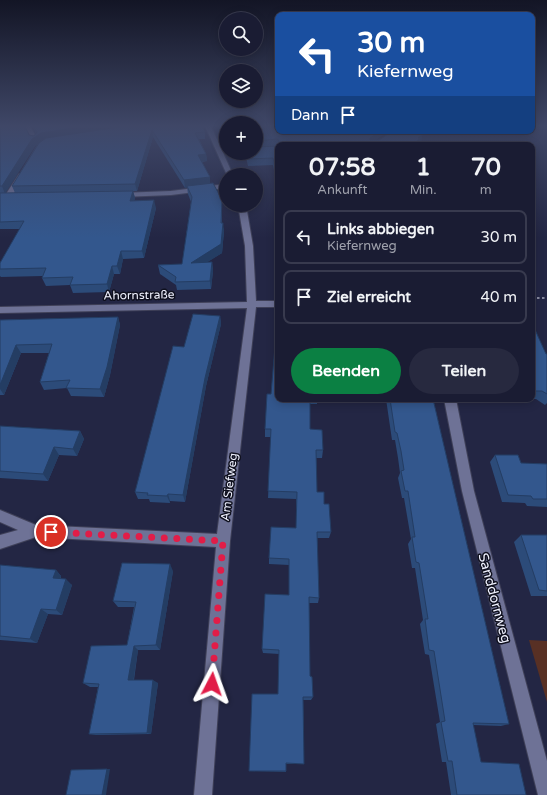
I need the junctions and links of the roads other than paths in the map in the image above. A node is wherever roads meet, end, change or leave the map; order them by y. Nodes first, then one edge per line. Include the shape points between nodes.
1 (27, 166) edge
2 (219, 187) edge
3 (111, 195) edge
4 (8, 197) edge
5 (243, 212) edge
6 (275, 304) edge
7 (252, 305) junction
8 (0, 310) edge
9 (451, 402) edge
10 (0, 516) edge
11 (36, 531) junction
12 (223, 541) junction
13 (0, 542) edge
14 (204, 795) edge
15 (547, 795) edge

1 - 4 street
2 - 3 street via 171,193
5 - 7 street, Am Siefweg via 249,246
6 - 7 street, Ahornstraße
7 - 8 street, Ahornstraße
7 - 12 street, Am Siefweg
9 - 15 street, Sanddornweg via 468,491
10 - 11 street
11 - 12 street
11 - 13 street
12 - 14 street, Am Siefweg

